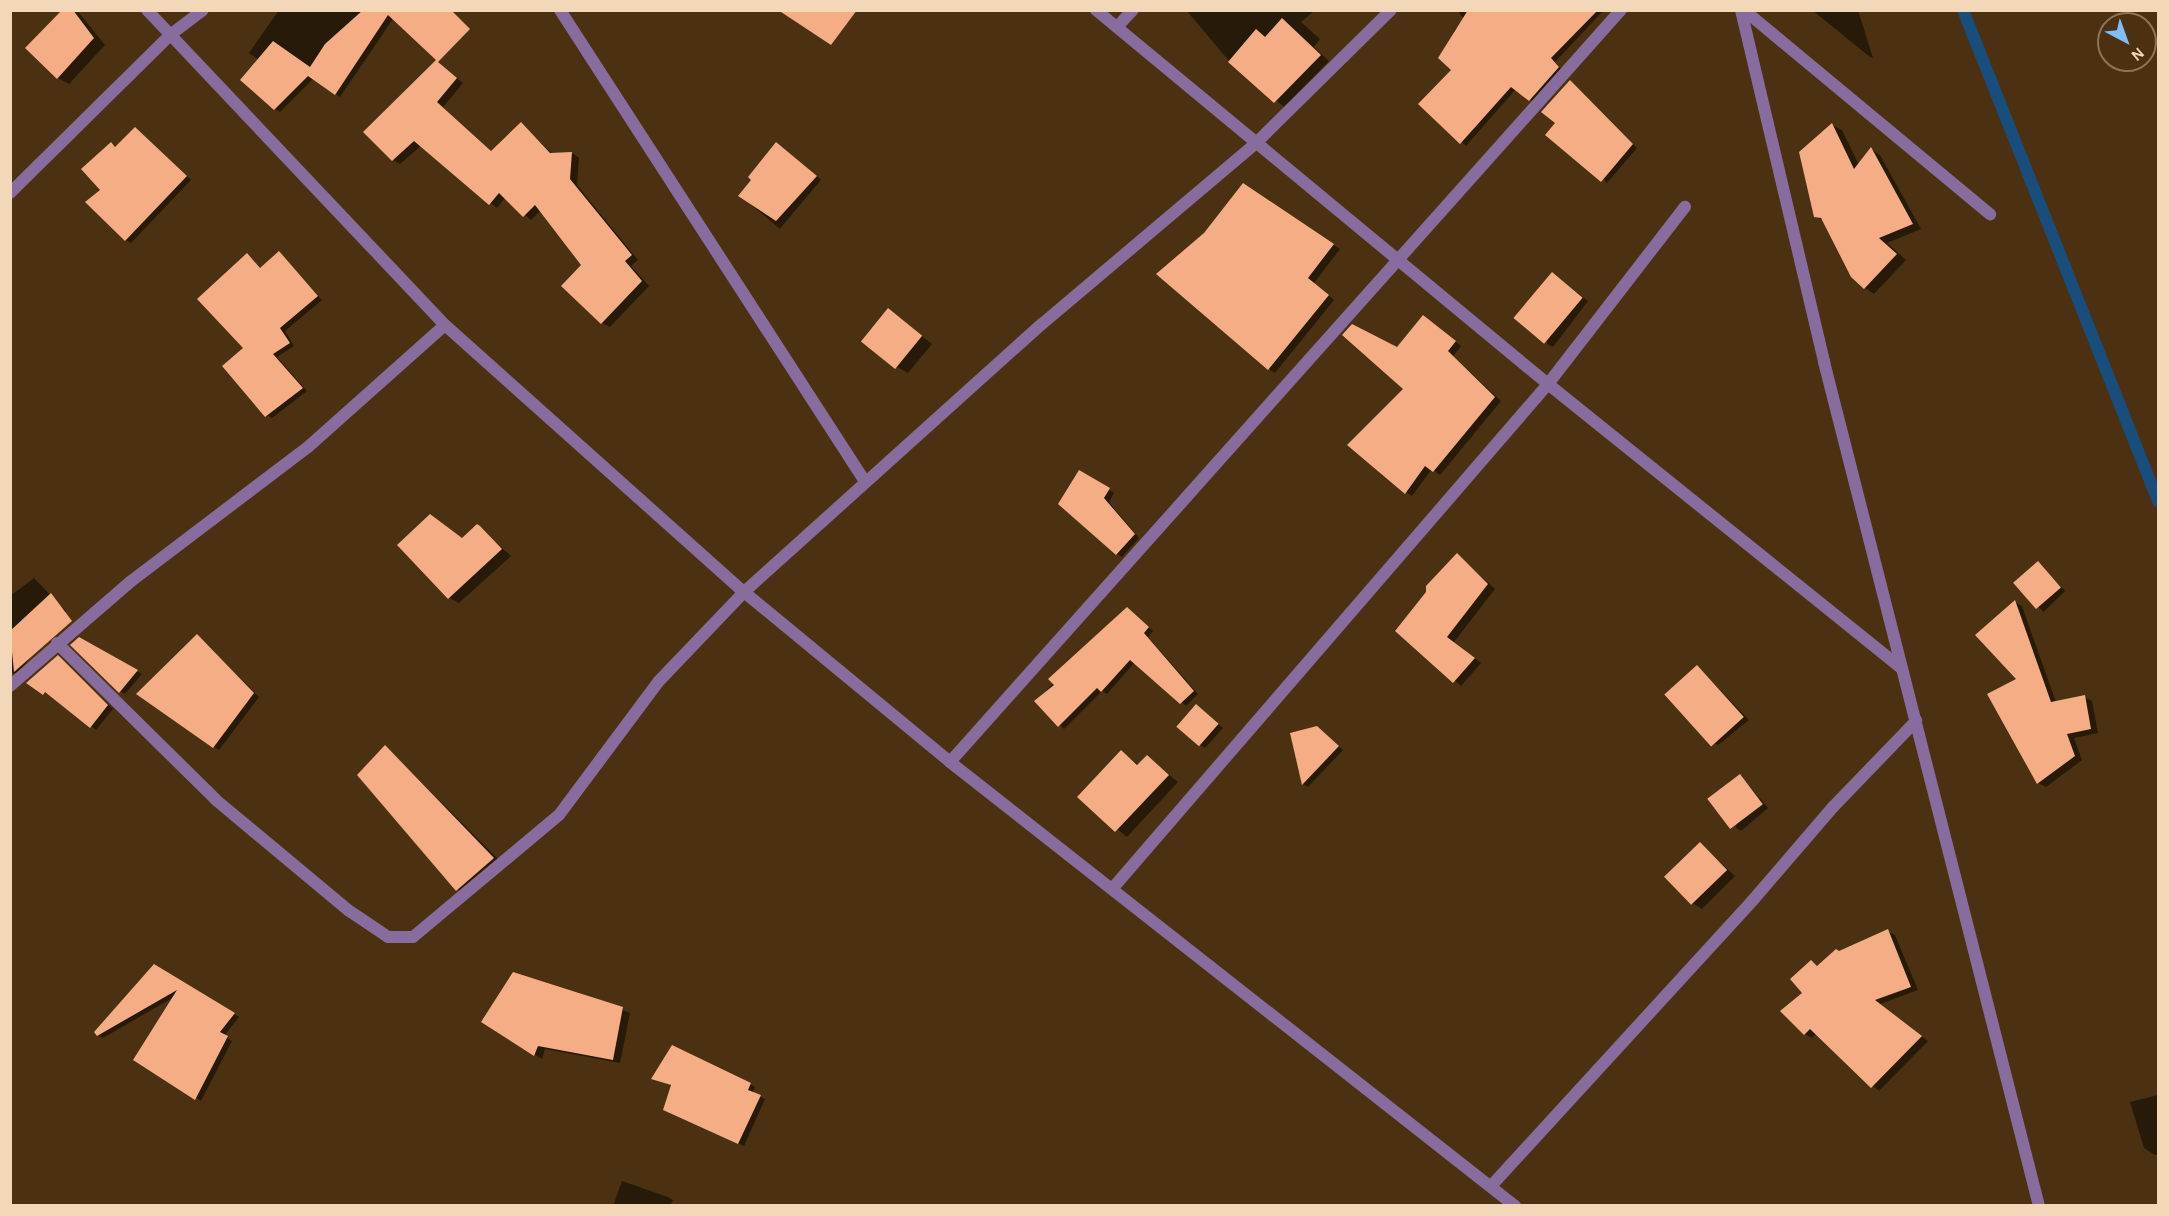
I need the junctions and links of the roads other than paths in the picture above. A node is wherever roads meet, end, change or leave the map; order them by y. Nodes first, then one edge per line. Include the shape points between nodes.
1 (147, 10) edge
2 (203, 10) edge
3 (560, 10) edge
4 (1096, 10) edge
5 (1133, 10) edge
6 (1391, 10) edge
7 (1622, 10) edge
8 (1743, 10) edge
9 (1117, 27) junction
10 (170, 35) junction
11 (1257, 142) junction
12 (10, 193) edge
13 (1685, 207) dead end
14 (1990, 213) dead end
15 (1399, 258) junction
16 (445, 325) junction
17 (1548, 384) junction
18 (864, 480) junction
19 (744, 592) junction
20 (57, 643) junction
21 (1902, 669) junction
22 (10, 686) edge
23 (1916, 721) junction
24 (950, 762) junction
25 (1112, 889) junction
26 (1492, 1185) junction
27 (1515, 1206) edge
28 (2039, 1206) edge

1 - 10 street
2 - 10 street
3 - 18 street
4 - 9 street
5 - 9 street
6 - 11 street
7 - 15 street
8 - 14 street
8 - 21 street
9 - 11 street
10 - 12 street
10 - 16 street
11 - 15 street
11 - 18 street
13 - 17 street
15 - 17 street
15 - 24 street
16 - 19 street
16 - 20 street via 308,447
17 - 21 street
17 - 25 street
18 - 19 street
19 - 20 street via 659,681 608,754 542,831 429,927 413,937 399,939 348,910 216,800
19 - 24 street
20 - 22 street
21 - 23 street
23 - 26 street via 1833,807 1754,900
23 - 28 street
24 - 25 street
25 - 26 street
26 - 27 street

